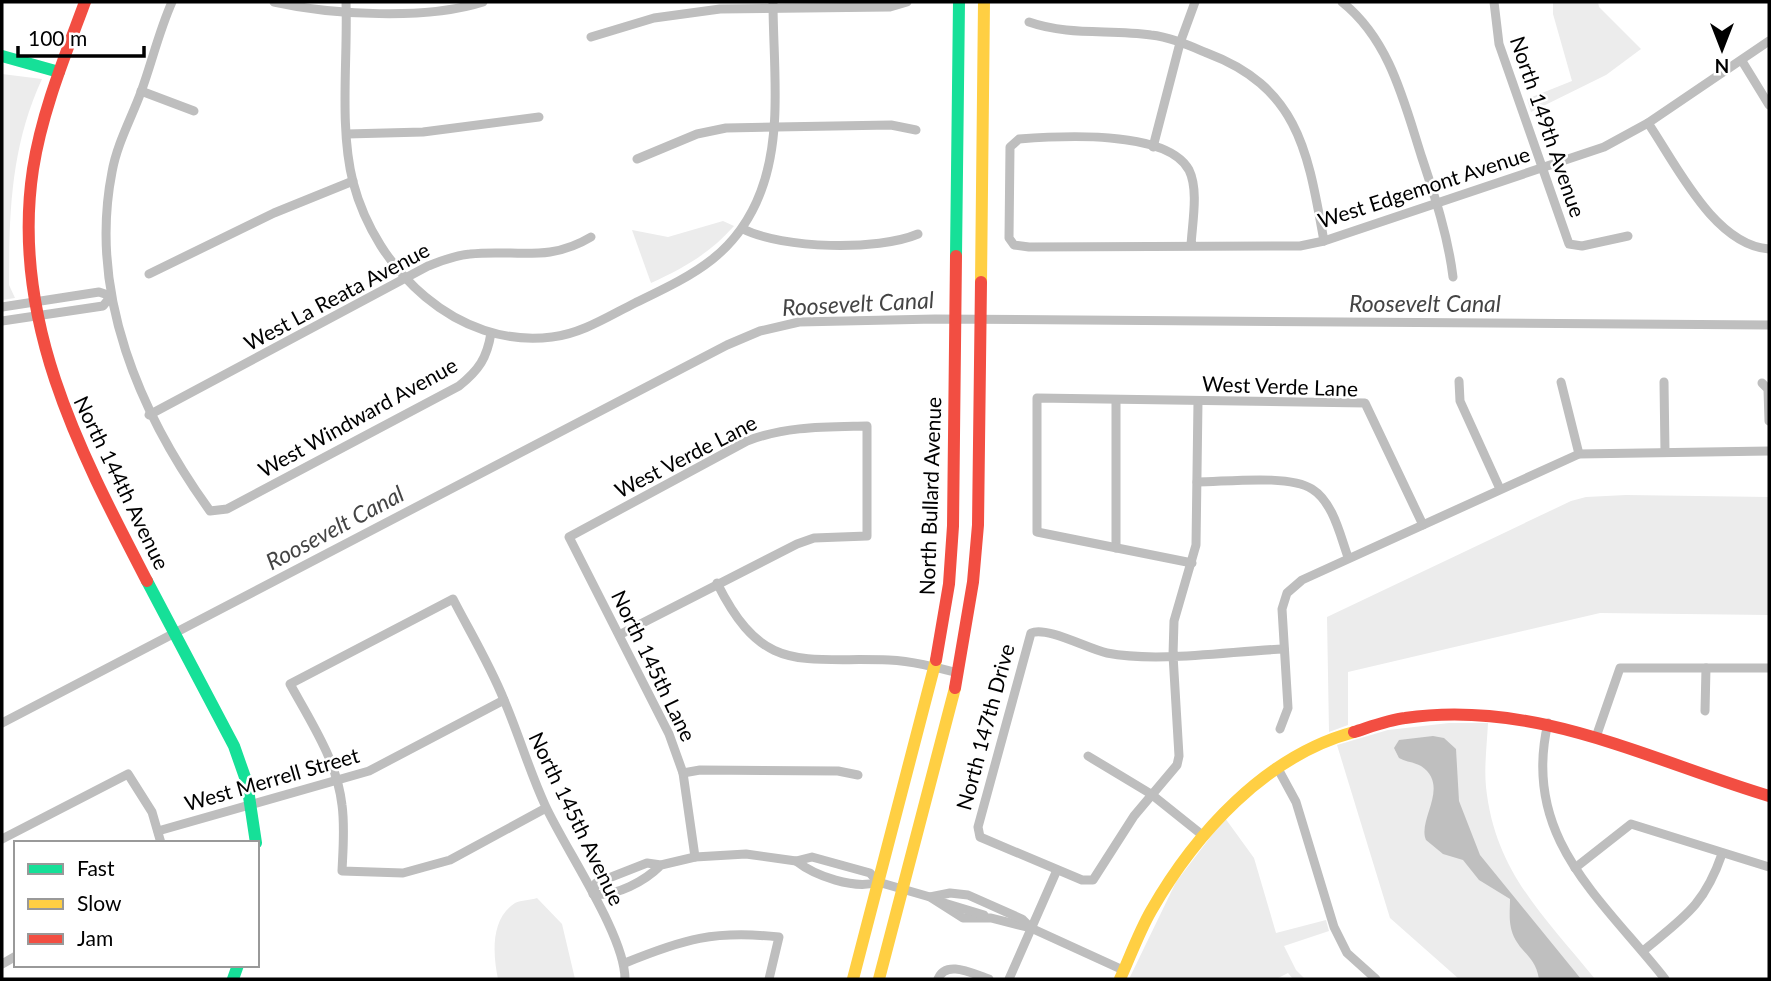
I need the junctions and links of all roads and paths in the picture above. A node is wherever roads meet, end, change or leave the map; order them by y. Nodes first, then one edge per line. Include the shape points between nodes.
1 (85, 2) edge
2 (172, 2) edge
3 (274, 2) edge
4 (483, 2) edge
5 (907, 2) edge
6 (959, 2) edge
7 (984, 2) edge
8 (1195, 2) edge
9 (1342, 2) edge
10 (1494, 2) edge
11 (773, 4) edge
12 (346, 7) edge
13 (1029, 22) dead end
14 (591, 37) dead end
15 (1769, 41) edge
16 (1180, 43) junction
17 (2, 56) edge
18 (1742, 61) junction
19 (59, 72) junction
20 (141, 91) junction
21 (1769, 105) edge
22 (194, 111) dead end
23 (539, 117) dead end
24 (1648, 123) junction
25 (774, 125) junction
26 (916, 130) dead end
27 (347, 134) junction
28 (1153, 147) junction
29 (637, 159) dead end
30 (1541, 167) junction
31 (353, 181) junction
32 (1437, 205) junction
33 (743, 229) junction
34 (919, 234) dead end
35 (1628, 236) dead end
36 (591, 237) dead end
37 (1324, 241) junction
38 (1191, 246) junction
39 (1769, 249) edge
40 (149, 274) dead end
41 (1453, 277) dead end
42 (406, 279) junction
43 (111, 296) junction
44 (33, 302) junction
45 (2, 307) edge
46 (35, 316) junction
47 (2, 321) edge
48 (491, 333) junction
49 (1459, 381) dead end
50 (1561, 382) dead end
51 (1664, 382) dead end
52 (1762, 383) dead end
53 (1116, 400) junction
54 (1198, 401) junction
55 (149, 415) junction
56 (1769, 421) edge
57 (1769, 451) edge
58 (1665, 452) junction
59 (1579, 454) junction
60 (1197, 482) junction
61 (1500, 489) junction
62 (1423, 525) junction
63 (569, 537) joint
64 (1116, 548) junction
65 (1348, 556) junction
66 (1192, 563) junction
67 (718, 583) junction
68 (620, 635) junction
69 (1284, 649) junction
70 (1173, 654) junction
71 (935, 667) junction
72 (1706, 668) junction
73 (1769, 668) edge
74 (958, 673) junction
75 (504, 700) junction
76 (1705, 711) dead end
77 (1548, 723) junction
78 (1280, 730) dead end
79 (1597, 737) junction
80 (1088, 756) dead end
81 (1277, 767) junction
82 (683, 773) junction
83 (858, 775) dead end
84 (338, 782) junction
85 (1151, 794) junction
86 (1769, 796) edge
87 (252, 805) junction
88 (546, 808) junction
89 (158, 831) junction
90 (1201, 834) junction
91 (2, 839) edge
92 (160, 841) edge
93 (256, 841) edge
94 (1722, 854) junction
95 (695, 857) junction
96 (661, 865) junction
97 (1769, 867) edge
98 (1576, 868) junction
99 (1057, 870) junction
100 (878, 883) junction
101 (902, 889) junction
102 (593, 894) junction
103 (935, 899) junction
104 (1031, 928) junction
105 (1643, 951) junction
106 (625, 963) junction
107 (1121, 975) edge
108 (1369, 977) edge
109 (625, 979) edge
110 (769, 979) edge
111 (853, 979) edge
112 (879, 979) edge
113 (937, 979) edge
114 (989, 979) edge
115 (1009, 979) edge
116 (1665, 979) edge

1 - 19 main road, North 144th Avenue
2 - 20 street
3 - 12 street
4 - 12 street via 460,9
5 - 11 street via 890,6
6 - 71 main road, North Bullard Avenue via 952,559
7 - 74 main road, North Bullard Avenue via 977,545 970,618
8 - 16 street
9 - 32 street via 1381,47 1395,73
10 - 30 street, North 149th Avenue via 1499,44
11 - 14 street via 664,16
11 - 25 street
12 - 27 street
13 - 16 street via 1053,30 1154,35
15 - 18 street, West Edgemont Avenue
16 - 28 street
16 - 37 street via 1248,72 1269,88 1284,108 1309,159
17 - 19 main road
18 - 21 street
18 - 24 street, West Edgemont Avenue
19 - 44 main road, North 144th Avenue via 39,136 30,193
20 - 22 street
20 - 43 street via 111,173 107,233
23 - 27 street via 424,132
24 - 30 street, West Edgemont Avenue via 1604,147
24 - 39 street via 1716,223 1736,239
25 - 26 street via 891,125
25 - 29 street via 697,134
25 - 33 street via 768,172
27 - 31 street
28 - 38 street via 1174,154 1189,170 1193,188
28 - 38 street, West Edgemont Avenue via 1097,137 1013,141 1008,153 1009,237 1014,245
30 - 32 street, West Edgemont Avenue
30 - 35 street, North 149th Avenue via 1569,244 1582,246
31 - 40 street
31 - 42 street via 365,215
32 - 37 street, West Edgemont Avenue
32 - 41 street
33 - 34 street via 761,238 798,244 898,242
33 - 48 street via 703,269 581,330 523,340
36 - 42 street, West La Reata Avenue via 548,254 449,258
37 - 38 street, West Edgemont Avenue via 1300,246
42 - 48 street via 452,318
42 - 55 street, West La Reata Avenue
43 - 44 street via 99,292
43 - 46 street via 103,306
43 - 55 street
44 - 45 street
44 - 46 main road, North 144th Avenue
46 - 47 street
46 - 87 main road, North 144th Avenue via 68,426 233,746
48 - 55 street, West Windward Avenue via 477,372 458,386 227,509 210,511
49 - 61 street via 1460,401
50 - 59 street
51 - 58 street
52 - 56 street via 1768,390
53 - 54 street, West Verde Lane
53 - 64 street
53 - 64 street, West Verde Lane via 1037,398 1037,532
54 - 60 street
54 - 62 street, West Verde Lane via 1365,403
57 - 58 street
58 - 59 street
59 - 61 street
60 - 65 street via 1289,482 1312,489 1329,509
60 - 66 street
61 - 62 street
62 - 65 street
63 - 67 street, West Verde Lane via 757,437 793,429 867,426 867,536 814,538
63 - 68 street, North 145th Lane
64 - 66 street
65 - 69 street via 1287,593 1282,609
66 - 70 street via 1174,621
67 - 68 street
67 - 71 street via 739,624 775,651 807,659 892,660
68 - 82 street, North 145th Lane
69 - 70 street
69 - 78 street via 1287,708
70 - 85 street via 1178,761
70 - 99 street, North 147th Drive via 1113,654 1036,631 1027,639 978,827 980,837
71 - 74 street
71 - 100 main road, North Bullard Avenue
72 - 73 street
72 - 76 street
72 - 79 street via 1620,668
74 - 101 main road, North Bullard Avenue
75 - 84 street, West Merrell Street via 399,757
75 - 84 street, North 145th Avenue via 453,599 290,684
75 - 88 street, North 145th Avenue
77 - 79 main road
77 - 81 main road via 1480,715 1400,720 1353,731
77 - 98 street via 1542,765 1544,801 1556,836
79 - 86 main road
80 - 85 street
81 - 90 main road via 1232,800
81 - 108 street via 1296,802 1334,927 1347,953
82 - 83 street via 700,769 797,770
82 - 95 street, North 145th Lane
84 - 87 street, West Merrell Street
84 - 88 street via 344,827 342,871 403,873 450,860
85 - 90 street
85 - 99 street via 1096,878 1082,880
87 - 89 street, West Merrell Street
87 - 93 main road, North 144th Avenue
88 - 102 street, North 145th Avenue
89 - 91 street via 152,812 128,774
89 - 92 street
90 - 107 main road via 1168,879
94 - 97 street
94 - 98 street via 1631,824
94 - 105 street via 1711,885 1693,909
95 - 96 street
95 - 100 street via 746,854 796,861 808,871 867,886
96 - 102 street via 649,877 605,895
96 - 102 street via 638,865 603,879 596,883
98 - 105 street
99 - 104 street
100 - 101 street
100 - 111 main road, North Bullard Avenue
101 - 103 street
101 - 112 main road, North Bullard Avenue
102 - 106 street, North 145th Avenue
103 - 104 street via 963,918 991,918
103 - 104 street via 950,893 968,895 1022,919
104 - 107 street
104 - 115 street
105 - 116 street
106 - 109 street, North 145th Avenue
106 - 110 street via 679,941 723,933 779,937
113 - 114 street via 946,968

